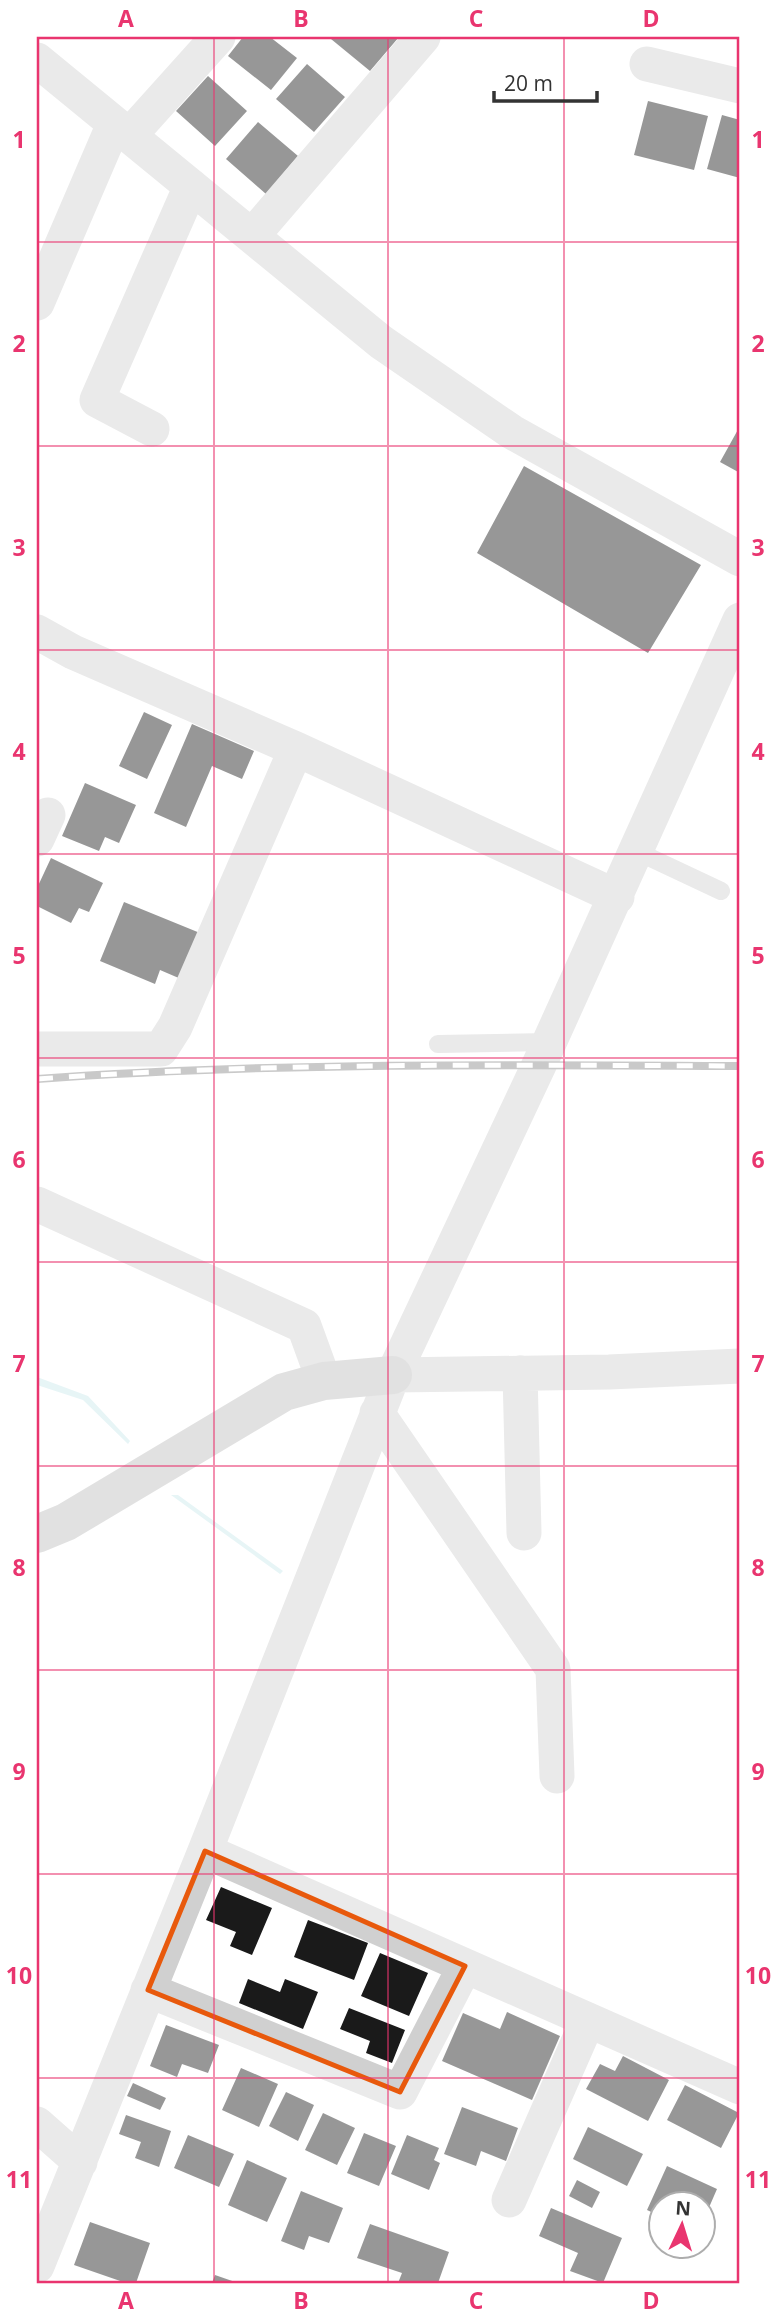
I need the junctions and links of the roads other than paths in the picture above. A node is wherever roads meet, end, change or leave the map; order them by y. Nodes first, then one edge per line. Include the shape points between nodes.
1 (218, 37) edge
2 (423, 37) edge
3 (37, 60) edge
4 (648, 64) dead end
5 (740, 86) edge
6 (121, 130) junction
7 (191, 186) junction
8 (252, 236) junction
9 (37, 303) edge
10 (152, 429) dead end
11 (740, 559) edge
12 (740, 620) edge
13 (37, 632) edge
14 (732, 660) edge
15 (296, 750) junction
16 (636, 851) junction
17 (720, 891) dead end
18 (617, 897) junction
19 (549, 1042) junction
20 (438, 1044) dead end
21 (37, 1049) edge
22 (37, 1204) edge
23 (740, 1366) edge
24 (520, 1373) junction
25 (393, 1375) junction
26 (324, 1381) junction
27 (377, 1413) junction
28 (524, 1533) dead end
29 (37, 1534) edge
30 (557, 1776) dead end
31 (205, 1851) junction
32 (465, 1966) junction
33 (148, 1990) junction
34 (587, 2020) junction
35 (740, 2087) edge
36 (37, 2124) edge
37 (80, 2162) junction
38 (509, 2200) dead end
39 (37, 2266) edge

1 - 6 street
2 - 8 street
3 - 6 street
4 - 5 street
6 - 7 street
6 - 9 street
7 - 8 street
7 - 10 street via 97,400
8 - 11 street via 381,342 512,432
12 - 14 street
13 - 15 street
14 - 16 street
15 - 18 street
15 - 21 street via 175,1027 161,1049
16 - 17 lane
16 - 18 street
18 - 19 street
19 - 20 lane
19 - 25 street
22 - 26 street via 304,1326
23 - 24 street
24 - 25 street
24 - 28 street
25 - 26 street
25 - 27 street
26 - 29 street via 284,1392 66,1522
27 - 30 street via 553,1669
27 - 31 street
31 - 32 street
31 - 33 street
32 - 33 street via 400,2092
32 - 34 street
33 - 37 street
34 - 35 street
34 - 38 street
36 - 37 street
37 - 39 street

